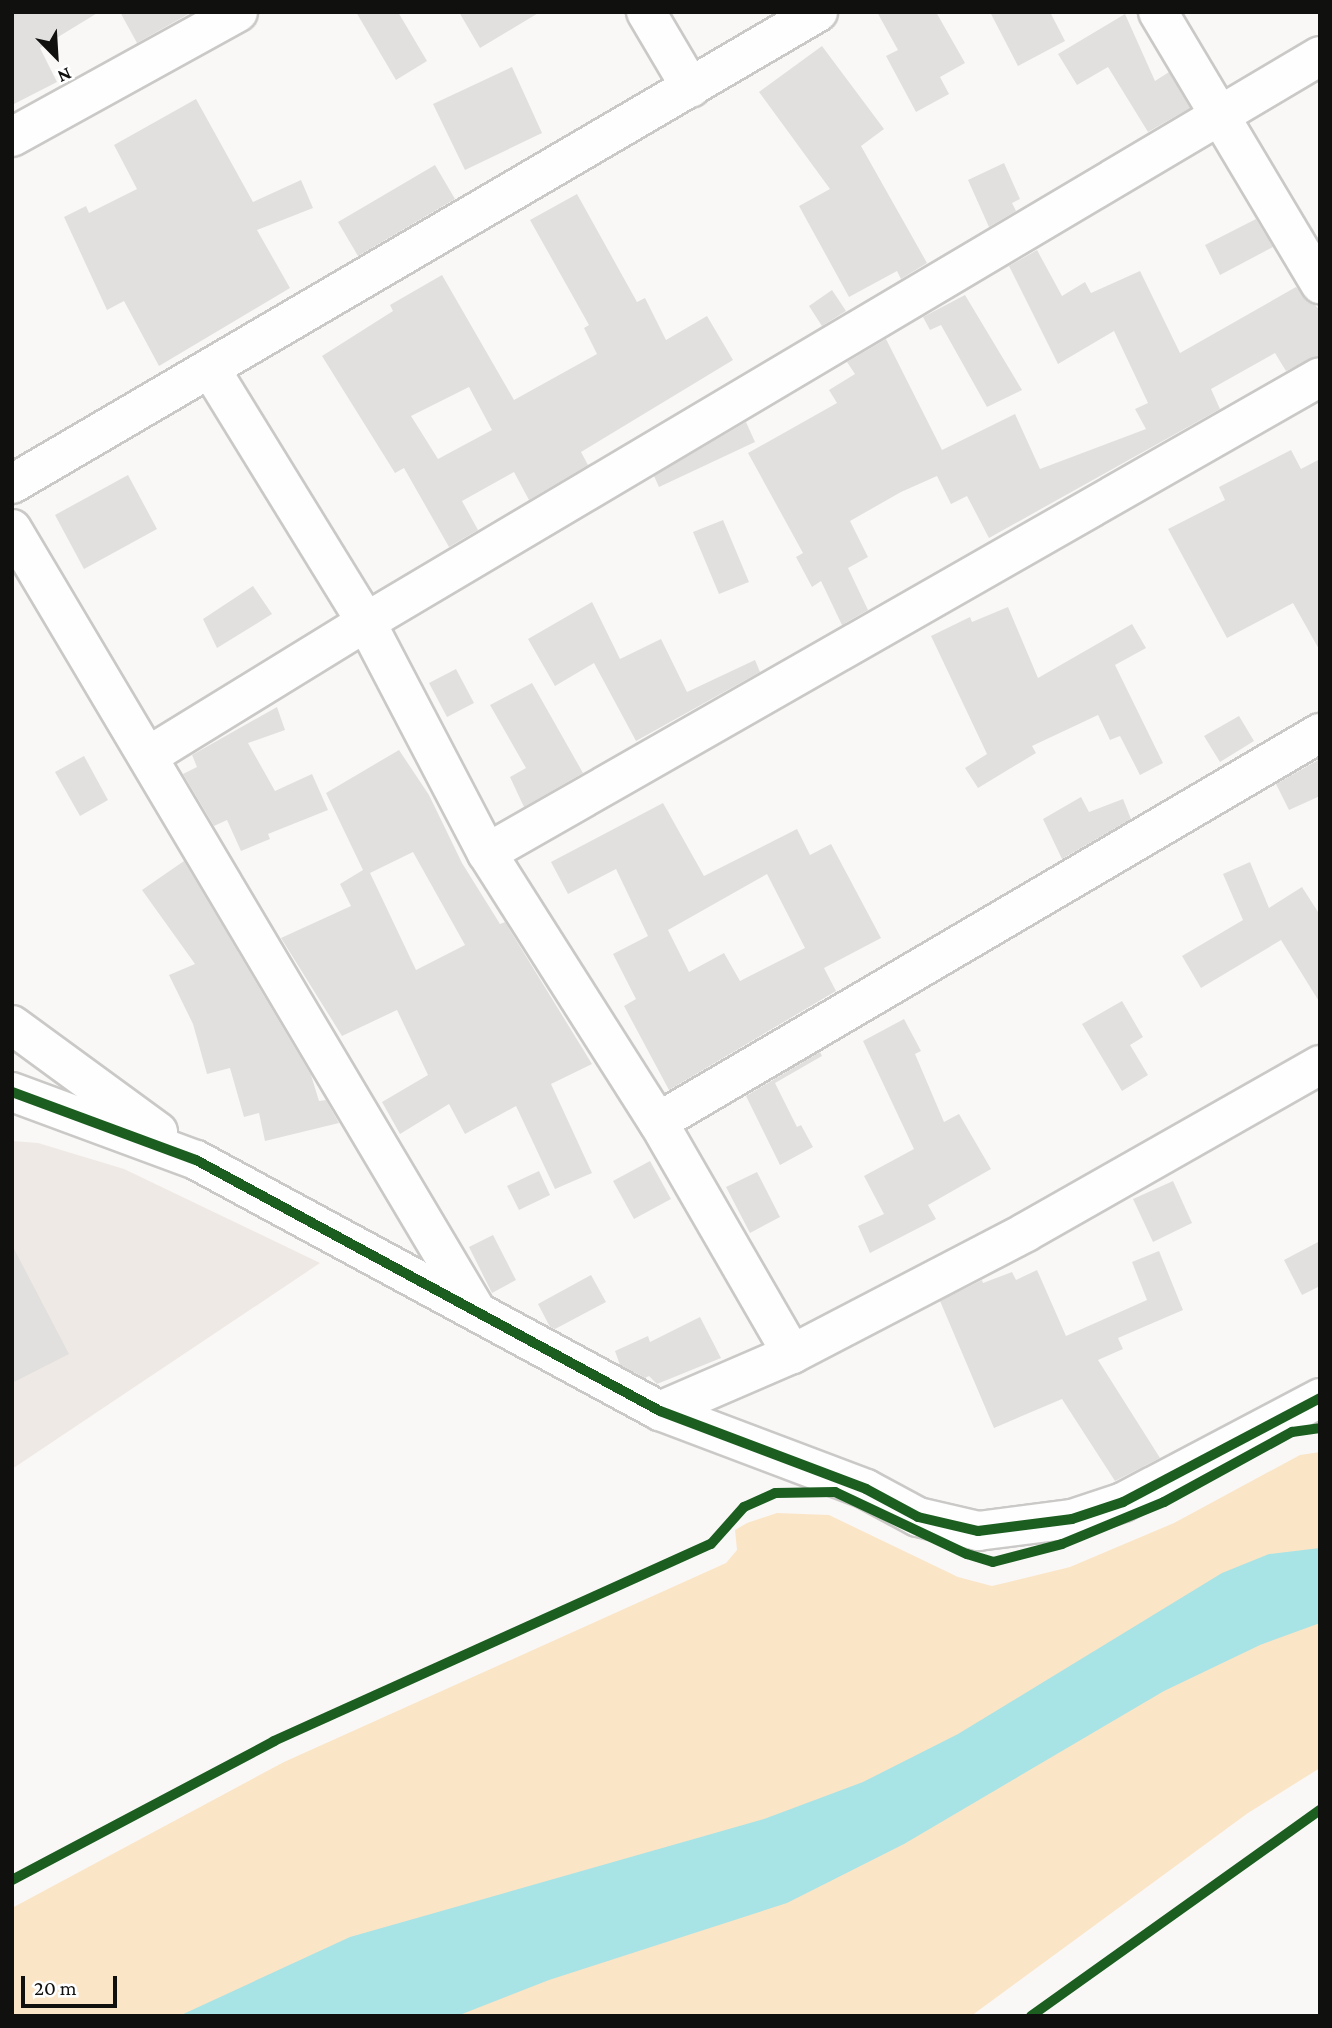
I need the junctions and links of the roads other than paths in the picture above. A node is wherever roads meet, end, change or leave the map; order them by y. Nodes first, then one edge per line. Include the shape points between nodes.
1 (238, 12) edge
2 (646, 12) edge
3 (818, 12) edge
4 (1158, 12) edge
5 (1320, 56) edge
6 (691, 88) junction
7 (1220, 115) junction
8 (12, 137) edge
9 (1320, 284) edge
10 (211, 370) junction
11 (1320, 376) edge
12 (12, 484) edge
13 (12, 529) edge
14 (366, 622) junction
15 (1320, 733) edge
16 (150, 755) junction
17 (487, 853) junction
18 (12, 1025) edge
19 (1320, 1065) edge
20 (12, 1092) edge
21 (658, 1122) junction
22 (196, 1160) junction
23 (476, 1310) junction
24 (792, 1354) junction
25 (1320, 1398) edge
26 (660, 1411) junction

1 - 8 street
2 - 6 street
3 - 6 street
4 - 7 street
5 - 7 street
6 - 10 street
7 - 9 street
7 - 14 street
10 - 12 street
10 - 14 street
11 - 17 street
13 - 16 street
14 - 16 street
14 - 17 street
15 - 21 street
16 - 23 street
17 - 21 street
18 - 22 street
19 - 24 street via 1026,1232
20 - 22 street
21 - 24 street
22 - 23 street
23 - 26 street
24 - 26 street
25 - 26 street via 1123,1502 1072,1519 978,1531 918,1517 866,1489

